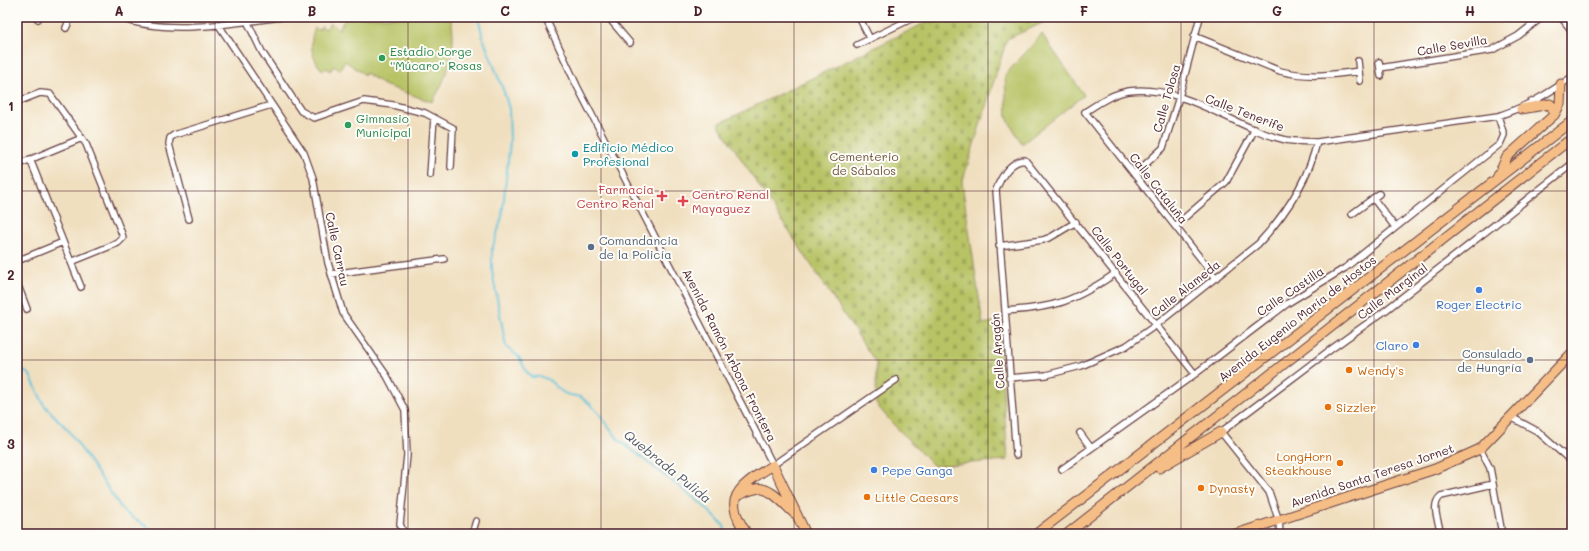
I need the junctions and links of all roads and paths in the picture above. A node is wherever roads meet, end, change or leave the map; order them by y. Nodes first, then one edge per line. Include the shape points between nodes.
1 (71, 17) edge
2 (118, 17) edge
3 (282, 17) edge
4 (545, 17) edge
5 (608, 17) edge
6 (859, 17) edge
7 (915, 17) edge
8 (1200, 17) edge
9 (1542, 17) edge
10 (1561, 17) edge
11 (132, 20) edge
12 (247, 21) junction
13 (218, 24) junction
14 (66, 28) dead end
15 (1572, 30) edge
16 (1194, 36) junction
17 (870, 39) junction
18 (630, 43) dead end
19 (857, 45) dead end
20 (1358, 61) dead end
21 (1379, 62) dead end
22 (1380, 68) junction
23 (1359, 71) junction
24 (1381, 76) dead end
25 (1572, 77) edge
26 (1360, 82) dead end
27 (1561, 84) junction
28 (1180, 97) junction
29 (17, 102) edge
30 (271, 105) junction
31 (1521, 109) junction
32 (1086, 112) joint
33 (1498, 116) junction
34 (1554, 116) junction
35 (434, 118) junction
36 (1572, 121) edge
37 (1255, 129) junction
38 (82, 138) junction
39 (1572, 138) edge
40 (1317, 142) junction
41 (30, 159) junction
42 (1025, 160) joint
43 (17, 164) edge
44 (1572, 164) edge
45 (452, 167) dead end
46 (1135, 174) junction
47 (430, 175) dead end
48 (1496, 179) junction
49 (1379, 194) dead end
50 (1373, 198) junction
51 (1352, 214) dead end
52 (189, 219) dead end
53 (1076, 222) junction
54 (1175, 226) junction
55 (1395, 228) junction
56 (63, 242) junction
57 (1000, 246) junction
58 (444, 259) dead end
59 (17, 261) edge
60 (71, 262) junction
61 (1116, 273) junction
62 (331, 274) junction
63 (1216, 278) junction
64 (17, 283) edge
65 (81, 286) dead end
66 (27, 309) dead end
67 (1005, 311) junction
68 (1156, 325) junction
69 (1572, 353) edge
70 (1196, 374) junction
71 (1009, 378) junction
72 (896, 380) dead end
73 (1511, 417) junction
74 (1222, 432) junction
75 (1080, 433) dead end
76 (1091, 448) junction
77 (1480, 449) junction
78 (1016, 455) dead end
79 (1572, 462) edge
80 (773, 465) junction
81 (1062, 469) dead end
82 (1131, 483) junction
83 (1493, 484) junction
84 (737, 496) junction
85 (798, 516) junction
86 (1279, 520) junction
87 (476, 521) dead end
88 (404, 534) edge
89 (472, 534) edge
90 (747, 534) edge
91 (806, 534) edge
92 (1036, 534) edge
93 (1067, 534) edge
94 (1236, 534) edge
95 (1280, 534) edge
96 (1441, 534) edge
97 (1502, 534) edge

1 - 14 street
2 - 11 street
3 - 12 street
4 - 80 street, Avenida Ramón Arbona Frontera via 577,86
5 - 18 street
6 - 17 street
7 - 17 street
8 - 16 street, Calle Tolosa
9 - 22 street, Calle Sevilla via 1518,36 1492,50
10 - 15 street
11 - 13 street via 167,27
12 - 13 street
12 - 35 street via 262,52 301,111 314,118 364,101 393,105 425,113
13 - 30 street, Calle Carrau
16 - 23 street via 1292,74 1324,76
16 - 28 street, Calle Tolosa
17 - 19 street
20 - 23 street
21 - 22 street
22 - 24 street
23 - 26 street
25 - 27 street
27 - 31 street via 1544,97
27 - 34 main road via 1560,104
28 - 32 street, Calle Tenerife via 1155,90 1128,91 1107,98
28 - 37 street, Calle Tenerife
28 - 46 street, Calle Tolosa via 1163,148
29 - 38 street via 40,93 50,94
30 - 52 street via 170,138 169,144
30 - 62 street, Calle Carrau via 304,153 313,178
31 - 33 street
31 - 34 main road via 1550,104
32 - 46 street, Calle Cataluña
33 - 40 street, Calle Tenerife
33 - 55 street, Calle Castilla via 1504,135 1500,144
34 - 48 main road via 1507,157
35 - 45 street via 453,128
35 - 47 street
36 - 48 main road, Avenida Eugenio María de Hostos
37 - 40 street, Calle Tenerife via 1286,140
37 - 54 street via 1226,182
38 - 41 street
38 - 60 street via 123,238 118,243
39 - 82 main road
40 - 63 street, Calle Alameda via 1313,159 1280,219 1258,244
41 - 43 street
41 - 56 street
42 - 53 street, Calle Portugal
42 - 57 street, Calle Aragón via 1019,160 1003,174 996,190
44 - 74 street, Calle Marginal via 1386,310
46 - 54 street, Calle Cataluña
48 - 92 main road, Avenida Eugenio María de Hostos
49 - 50 street
50 - 51 street
50 - 55 street
53 - 57 street via 1043,240
53 - 61 street, Calle Portugal
54 - 63 street, Calle Cataluña
55 - 70 street, Calle Castilla via 1345,268 1288,303
56 - 59 street
56 - 60 street
57 - 67 street, Calle Aragón
58 - 62 street
60 - 65 street
61 - 67 street via 1092,289 1065,302 1040,308
61 - 68 street, Calle Portugal
62 - 88 street, Calle Carrau via 343,314 387,376 405,410 407,455 400,524
63 - 68 street, Calle Alameda
64 - 66 street
67 - 71 street, Calle Aragón
68 - 70 street, Calle Portugal
68 - 71 street, Calle Alameda via 1126,346 1081,366 1046,375
69 - 73 main road, Avenida Santa Teresa Jornet
70 - 76 street, Calle Castilla
71 - 78 street, Calle Aragón
72 - 80 street
73 - 77 main road, Avenida Santa Teresa Jornet
73 - 79 street via 1537,431
74 - 82 main road
74 - 86 street via 1269,492
75 - 76 street
76 - 81 street, Calle Castilla
77 - 83 street via 1490,468
77 - 86 main road, Avenida Santa Teresa Jornet via 1435,469
80 - 84 main road via 744,485
80 - 85 main road, Avenida Ramón Arbona Frontera
82 - 93 main road
83 - 96 street via 1442,496 1437,500 1435,505
83 - 97 street
84 - 85 main road via 762,488
84 - 90 main road via 734,507
85 - 91 main road, Avenida Ramón Arbona Frontera
86 - 94 main road, Avenida Santa Teresa Jornet
86 - 95 street
87 - 89 street

